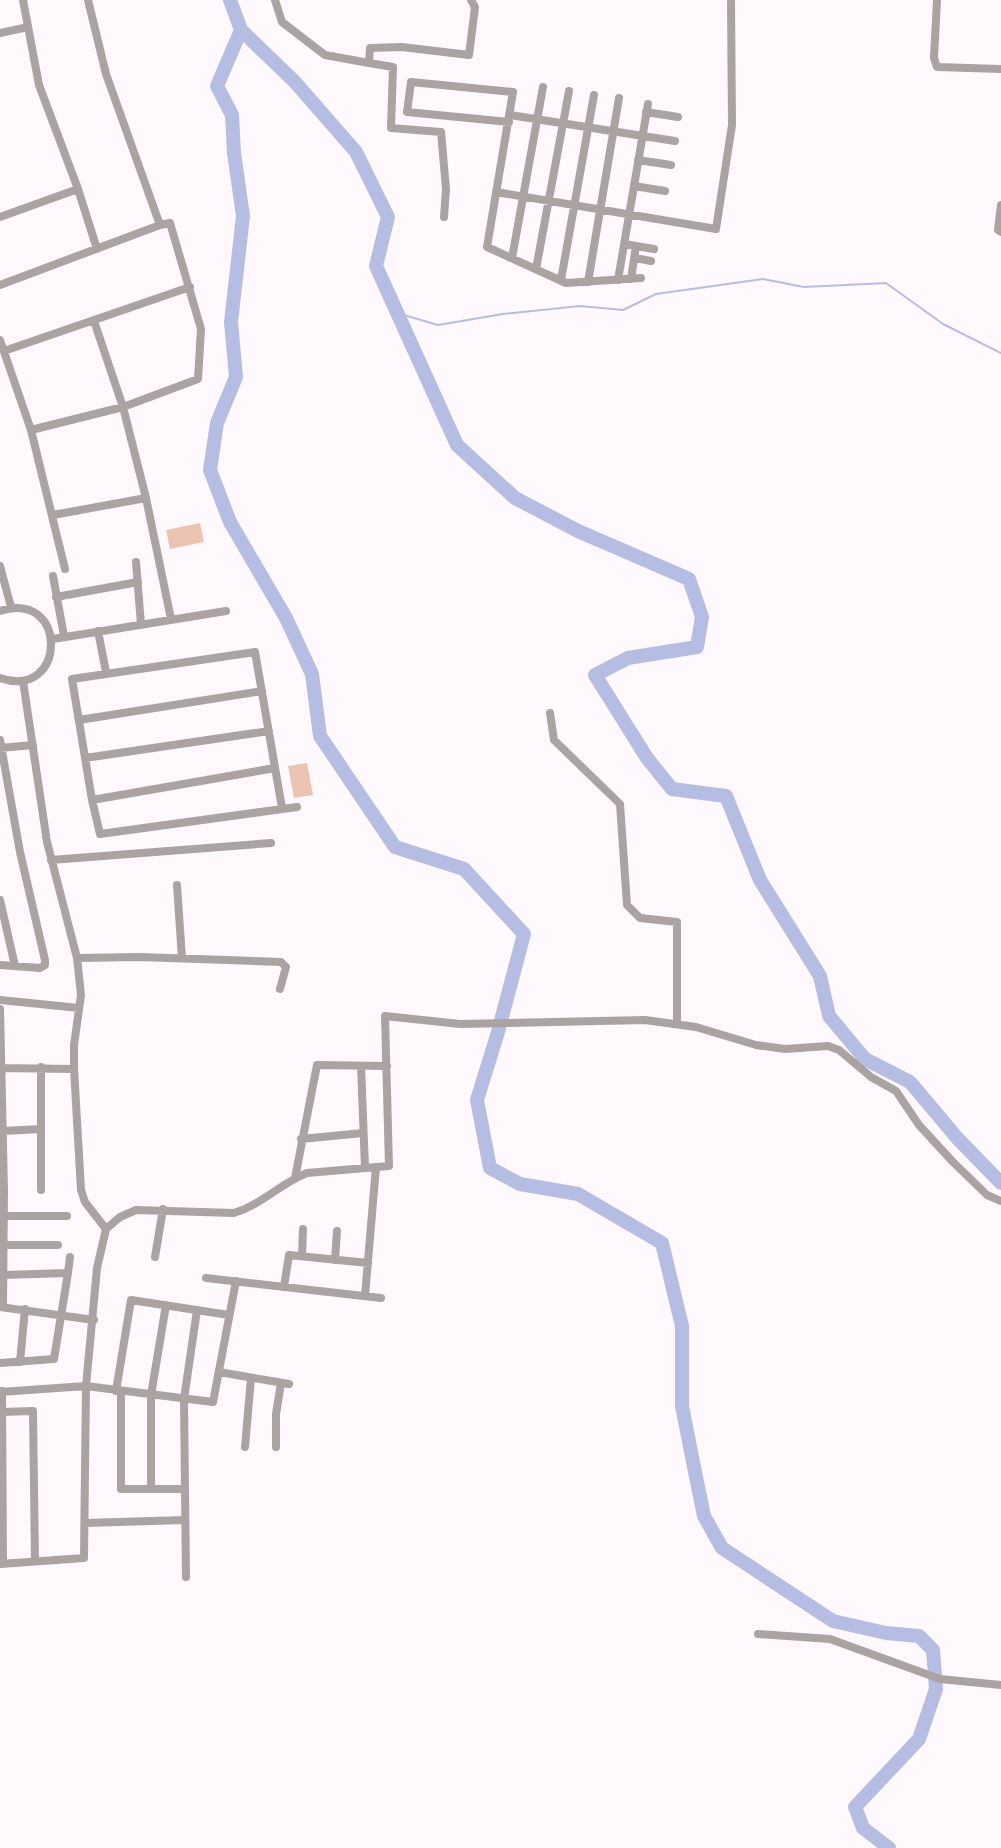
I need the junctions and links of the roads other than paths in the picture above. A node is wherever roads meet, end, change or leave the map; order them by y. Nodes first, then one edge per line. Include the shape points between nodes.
1 (23, 0) edge
2 (87, 0) edge
3 (274, 0) edge
4 (471, 0) edge
5 (732, 0) edge
6 (937, 0) edge
7 (28, 27) junction
8 (0, 33) edge
9 (369, 63) junction
10 (1001, 69) edge
11 (543, 87) dead end
12 (568, 90) dead end
13 (594, 94) dead end
14 (619, 98) dead end
15 (678, 117) dead end
16 (509, 118) junction
17 (537, 119) junction
18 (562, 123) junction
19 (588, 127) junction
20 (614, 131) junction
21 (642, 135) junction
22 (675, 141) dead end
23 (638, 160) junction
24 (671, 165) dead end
25 (634, 186) junction
26 (78, 189) junction
27 (665, 191) dead end
28 (496, 192) junction
29 (523, 197) junction
30 (548, 201) junction
31 (1001, 205) edge
32 (574, 206) junction
33 (600, 210) junction
34 (629, 215) junction
35 (444, 217) dead end
36 (0, 218) edge
37 (160, 225) junction
38 (1001, 232) edge
39 (624, 244) junction
40 (636, 246) junction
41 (97, 249) junction
42 (654, 249) dead end
43 (512, 258) junction
44 (635, 258) junction
45 (651, 261) dead end
46 (536, 269) junction
47 (641, 278) dead end
48 (631, 279) junction
49 (561, 280) junction
50 (618, 280) junction
51 (588, 282) junction
52 (0, 285) edge
53 (190, 287) junction
54 (94, 321) junction
55 (0, 340) edge
56 (4, 351) junction
57 (123, 407) junction
58 (31, 430) junction
59 (146, 498) junction
60 (53, 515) junction
61 (136, 562) dead end
62 (0, 566) edge
63 (65, 569) dead end
64 (53, 576) dead end
65 (138, 582) junction
66 (56, 597) junction
67 (11, 607) junction
68 (0, 611) edge
69 (226, 611) dead end
70 (171, 619) junction
71 (141, 625) junction
72 (98, 631) junction
73 (64, 636) junction
74 (52, 639) junction
75 (106, 672) junction
76 (0, 678) edge
77 (23, 681) junction
78 (262, 690) junction
79 (550, 713) dead end
80 (79, 720) junction
81 (269, 731) junction
82 (1, 745) edge
83 (33, 745) junction
84 (85, 758) junction
85 (275, 768) junction
86 (92, 800) junction
87 (297, 807) dead end
88 (282, 808) junction
89 (271, 843) dead end
90 (51, 860) junction
91 (177, 885) dead end
92 (0, 900) edge
93 (77, 958) junction
94 (182, 958) junction
95 (0, 965) edge
96 (15, 966) junction
97 (280, 989) dead end
98 (0, 1000) edge
99 (79, 1008) junction
100 (0, 1009) edge
101 (678, 1024) junction
102 (361, 1066) junction
103 (387, 1066) junction
104 (41, 1067) junction
105 (0, 1068) edge
106 (74, 1069) junction
107 (41, 1129) junction
108 (3, 1131) junction
109 (363, 1133) junction
110 (301, 1138) junction
111 (2, 1155) edge
112 (376, 1167) junction
113 (364, 1168) junction
114 (295, 1178) junction
115 (41, 1190) dead end
116 (1001, 1201) edge
117 (164, 1209) junction
118 (68, 1216) dead end
119 (3, 1221) edge
120 (106, 1229) junction
121 (303, 1229) dead end
122 (337, 1231) dead end
123 (4, 1245) junction
124 (58, 1245) dead end
125 (302, 1256) junction
126 (70, 1257) dead end
127 (155, 1257) dead end
128 (335, 1260) junction
129 (368, 1263) junction
130 (68, 1273) junction
131 (4, 1275) junction
132 (206, 1278) dead end
133 (236, 1281) junction
134 (285, 1287) junction
135 (365, 1296) junction
136 (381, 1298) dead end
137 (166, 1305) junction
138 (2, 1306) edge
139 (25, 1309) junction
140 (197, 1310) junction
141 (61, 1314) junction
142 (230, 1315) junction
143 (94, 1320) junction
144 (20, 1362) junction
145 (0, 1363) edge
146 (219, 1372) junction
147 (251, 1378) junction
148 (86, 1386) junction
149 (118, 1391) junction
150 (1, 1392) edge
151 (151, 1395) junction
152 (184, 1399) junction
153 (2, 1412) junction
154 (1, 1439) edge
155 (245, 1447) dead end
156 (276, 1448) dead end
157 (1, 1470) edge
158 (151, 1489) junction
159 (185, 1489) junction
160 (1, 1501) edge
161 (185, 1521) junction
162 (85, 1523) junction
163 (1, 1532) edge
164 (35, 1561) junction
165 (2, 1564) edge
166 (186, 1577) dead end
167 (758, 1635) dead end
168 (1001, 1685) edge

1 - 7 street
2 - 37 street via 106,74
3 - 9 street via 282,22 325,55
4 - 9 street via 475,7 469,55 402,47 370,48
5 - 34 street via 732,125 716,229
6 - 10 street via 937,67
7 - 8 street
7 - 26 street via 39,85
9 - 35 street via 393,68 391,128 441,132
11 - 17 street
12 - 18 street
13 - 19 street
14 - 20 street
15 - 21 street via 647,108
16 - 16 street via 513,92 411,82 407,112
16 - 17 street
16 - 28 street
17 - 18 street
17 - 29 street
18 - 19 street
18 - 30 street
19 - 20 street
19 - 32 street
20 - 21 street
20 - 33 street
21 - 22 street
21 - 23 street
23 - 24 street
23 - 25 street
25 - 27 street
25 - 34 street
26 - 36 street
26 - 41 street
28 - 29 street
28 - 43 street via 487,247
29 - 30 street
29 - 43 street
30 - 32 street
30 - 46 street
31 - 38 street via 997,225
32 - 33 street
32 - 49 street
33 - 34 street
33 - 51 street
34 - 39 street
37 - 41 street
37 - 53 street via 170,223
39 - 40 street
39 - 50 street
40 - 42 street
40 - 44 street
41 - 52 street
43 - 46 street
44 - 45 street
44 - 48 street
46 - 49 street
47 - 48 street
48 - 50 street
49 - 51 street
50 - 51 street
53 - 54 street
53 - 57 street via 201,329 198,379
54 - 56 street
54 - 57 street
55 - 56 street
56 - 58 street
57 - 58 street
57 - 59 street
58 - 60 street
59 - 60 street
59 - 70 street
60 - 63 street
61 - 65 street
62 - 67 street
64 - 66 street
65 - 66 street
65 - 71 street
66 - 73 street
67 - 68 street
67 - 74 street via 35,613 47,624
69 - 70 street
70 - 71 street
71 - 72 street
72 - 73 street
72 - 75 street
73 - 74 street
74 - 77 street via 46,666
75 - 78 street via 255,651
75 - 80 street via 72,680
76 - 77 street
77 - 83 street
78 - 80 street
78 - 81 street
79 - 101 street via 554,740 620,804 627,904 640,918 676,922
80 - 84 street
81 - 84 street
81 - 85 street
82 - 83 street
82 - 96 street via 45,960 40,968
83 - 90 street
84 - 86 street
85 - 86 street
85 - 88 street
86 - 88 street via 100,834
87 - 88 street
89 - 90 street
90 - 93 street
91 - 94 street
92 - 96 street
93 - 94 street
93 - 99 street
94 - 97 street via 281,962 286,967
95 - 96 street
98 - 99 street
99 - 106 street
100 - 105 street
101 - 103 street via 645,1020 491,1024 386,1016
101 - 116 street via 756,1045 785,1049 828,1046 840,1050 896,1092 919,1125 953,1162 987,1195
102 - 103 street
102 - 109 street
102 - 110 street via 317,1065
103 - 112 street via 389,1166
104 - 105 street
104 - 106 street
104 - 107 street
105 - 108 street
106 - 120 street via 81,1190 85,1202
107 - 108 street
107 - 115 street
108 - 111 street
109 - 110 street
109 - 113 street
110 - 114 street
111 - 119 street
112 - 113 street
112 - 129 street
113 - 114 street via 307,1173
114 - 117 street via 246,1210 234,1213
117 - 120 street via 136,1209
117 - 127 street
118 - 119 street
119 - 123 street
120 - 143 street via 97,1269
121 - 125 street
122 - 128 street
123 - 124 street
123 - 131 street
125 - 128 street
125 - 134 street via 289,1255
126 - 130 street
128 - 129 street
129 - 135 street
130 - 131 street
130 - 141 street
131 - 138 street
132 - 133 street
133 - 134 street
133 - 142 street
134 - 135 street
135 - 136 street
137 - 140 street
137 - 149 street via 131,1300
137 - 151 street
138 - 139 street
139 - 141 street
139 - 144 street
140 - 142 street
140 - 152 street
141 - 143 street
141 - 144 street via 54,1359
142 - 146 street
143 - 148 street
144 - 145 street
146 - 147 street
146 - 152 street via 213,1402
147 - 155 street
147 - 156 street via 285,1383 276,1414
148 - 149 street
148 - 150 street
148 - 162 street
149 - 151 street
149 - 158 street via 121,1489
150 - 153 street
151 - 152 street
151 - 158 street
152 - 159 street
153 - 154 street
153 - 164 street via 33,1411
154 - 157 street
157 - 160 street
158 - 159 street
159 - 161 street
160 - 163 street
161 - 162 street
161 - 166 street
162 - 164 street via 84,1558
163 - 165 street
164 - 165 street
167 - 168 street via 830,1639 940,1679

